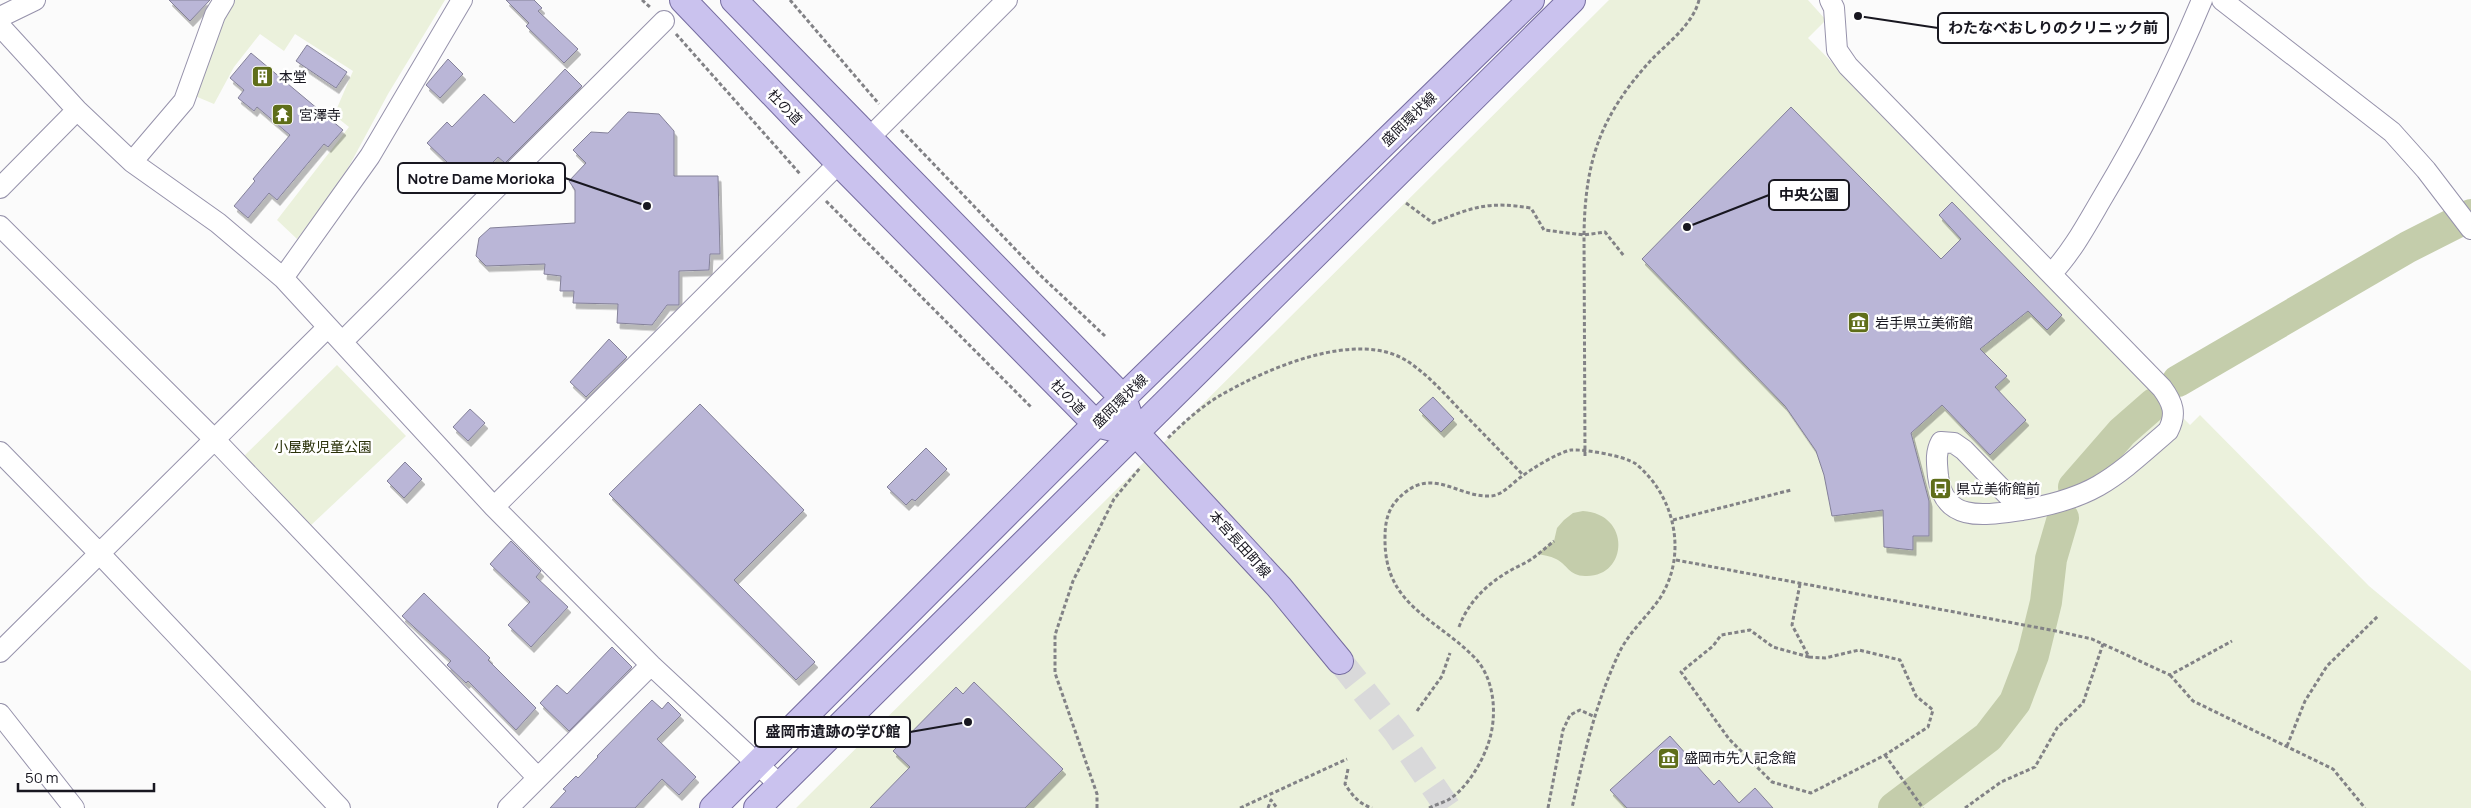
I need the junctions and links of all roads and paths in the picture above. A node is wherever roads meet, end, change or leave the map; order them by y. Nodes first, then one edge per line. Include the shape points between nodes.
1 (35, 0) edge
2 (224, 0) edge
3 (462, 0) edge
4 (642, 0) edge
5 (683, 0) edge
6 (734, 0) edge
7 (790, 0) edge
8 (1007, 0) edge
9 (1531, 0) edge
10 (1572, 0) edge
11 (1699, 0) edge
12 (1830, 0) edge
13 (2202, 0) edge
14 (2222, 0) edge
15 (0, 16) edge
16 (664, 21) junction
17 (0, 26) edge
18 (77, 110) junction
19 (889, 117) junction
20 (869, 138) junction
21 (132, 162) junction
22 (839, 163) junction
23 (0, 188) edge
24 (813, 189) junction
25 (1406, 203) dead end
26 (2466, 222) edge
27 (0, 226) edge
28 (1584, 235) junction
29 (1624, 256) dead end
30 (2051, 274) junction
31 (283, 278) junction
32 (327, 328) junction
33 (1105, 336) dead end
34 (342, 342) junction
35 (1123, 398) junction
36 (1032, 408) dead end
37 (1096, 424) junction
38 (1135, 432) junction
39 (215, 440) junction
40 (0, 452) edge
41 (1154, 452) junction
42 (1585, 454) junction
43 (1523, 475) junction
44 (1791, 490) dead end
45 (494, 506) junction
46 (2022, 510) dead end
47 (1673, 520) junction
48 (1554, 541) dead end
49 (101, 555) junction
50 (1676, 560) junction
51 (1800, 584) junction
52 (2378, 616) dead end
53 (1459, 627) dead end
54 (2232, 640) dead end
55 (2104, 644) junction
56 (0, 652) edge
57 (1450, 653) dead end
58 (1809, 658) junction
59 (1340, 661) tunnel mouth
60 (651, 666) junction
61 (2170, 675) junction
62 (1417, 711) dead end
63 (0, 714) edge
64 (1593, 716) junction
65 (2288, 746) junction
66 (1885, 755) junction
67 (1347, 759) dead end
68 (757, 763) junction
69 (1348, 769) dead end
70 (538, 778) junction
71 (780, 785) junction
72 (74, 808) edge
73 (340, 808) edge
74 (508, 808) edge
75 (713, 808) edge
76 (757, 808) edge
77 (1097, 808) edge
78 (1240, 808) edge
79 (1268, 808) edge
80 (1277, 808) edge
81 (1372, 808) edge
82 (1428, 808) edge
83 (1548, 808) edge
84 (1572, 808) edge
85 (1923, 808) edge
86 (1965, 808) edge
87 (2365, 808) edge

1 - 15 street
2 - 21 street via 215,15 184,101
3 - 31 street via 370,156
4 - 16 path
5 - 22 main road, 杜の道
6 - 20 main road
7 - 19 path
8 - 19 street
9 - 35 main road, 盛岡環状線
10 - 38 main road
11 - 28 path via 1684,27 1614,105 1588,172
12 - 30 street via 1834,8 1837,50 1848,66
13 - 30 street via 2180,54 2130,151 2086,226
14 - 26 street via 2392,132
16 - 24 path
16 - 34 street
17 - 18 street
18 - 21 street
18 - 23 street
19 - 20 street
19 - 33 path via 1040,275
20 - 35 main road
21 - 31 street via 218,223
22 - 24 street
22 - 37 main road, 杜の道
24 - 36 path
24 - 45 street
25 - 28 path via 1433,223 1468,209 1501,203 1531,208 1544,230
27 - 39 street
28 - 29 path via 1605,232
28 - 42 path
30 - 46 street via 2162,388 2175,412 2168,430 2100,487 2056,504
31 - 32 street
32 - 34 street
32 - 39 street
34 - 45 street
35 - 37 main road, 盛岡環状線
35 - 38 main road
37 - 38 main road, 杜の道
37 - 68 main road, 盛岡環状線
38 - 41 main road, 本宮長田町線
38 - 71 main road
39 - 49 street
39 - 70 street
40 - 49 street
41 - 43 path via 1187,420 1220,395 1312,356 1350,347 1381,350 1406,360 1431,379
41 - 59 main road, 本宮長田町線 via 1279,587
41 - 77 path via 1114,499 1072,581 1055,635 1055,672 1097,794
42 - 43 path via 1570,450
42 - 47 path via 1607,454 1634,463 1660,490
43 - 82 path via 1506,490 1492,496 1472,495 1444,483 1420,484 1395,502 1386,520 1385,549 1395,586 1417,613 1477,661 1489,683 1493,706 1491,738 1476,768 1449,800
44 - 47 path
45 - 60 street
47 - 50 path
48 - 53 path via 1524,564 1504,572 1491,582 1463,616
49 - 56 street
49 - 73 street
50 - 51 path
50 - 64 path via 1661,597 1621,649
51 - 55 path via 2028,625
51 - 58 path via 1792,625
52 - 65 path via 2328,666 2306,701
54 - 61 path
55 - 61 path
55 - 86 path via 2083,703 2057,728 2035,767 2001,782
57 - 62 path via 1442,676
58 - 66 path via 1825,658 1859,650 1900,660 1916,696 1933,710 1928,728
58 - 66 path via 1773,647 1750,630 1721,635 1713,646 1681,672 1729,739 1772,782 1811,793
60 - 68 street
60 - 70 street
61 - 65 path via 2193,701
63 - 72 street
64 - 83 path via 1580,710 1570,715 1563,730
64 - 84 path
65 - 87 path via 2334,768
66 - 85 path
67 - 78 path
68 - 71 street
68 - 75 main road, 盛岡環状線
69 - 81 path via 1345,784 1364,806
70 - 74 street
71 - 76 main road
79 - 80 path via 1271,800

